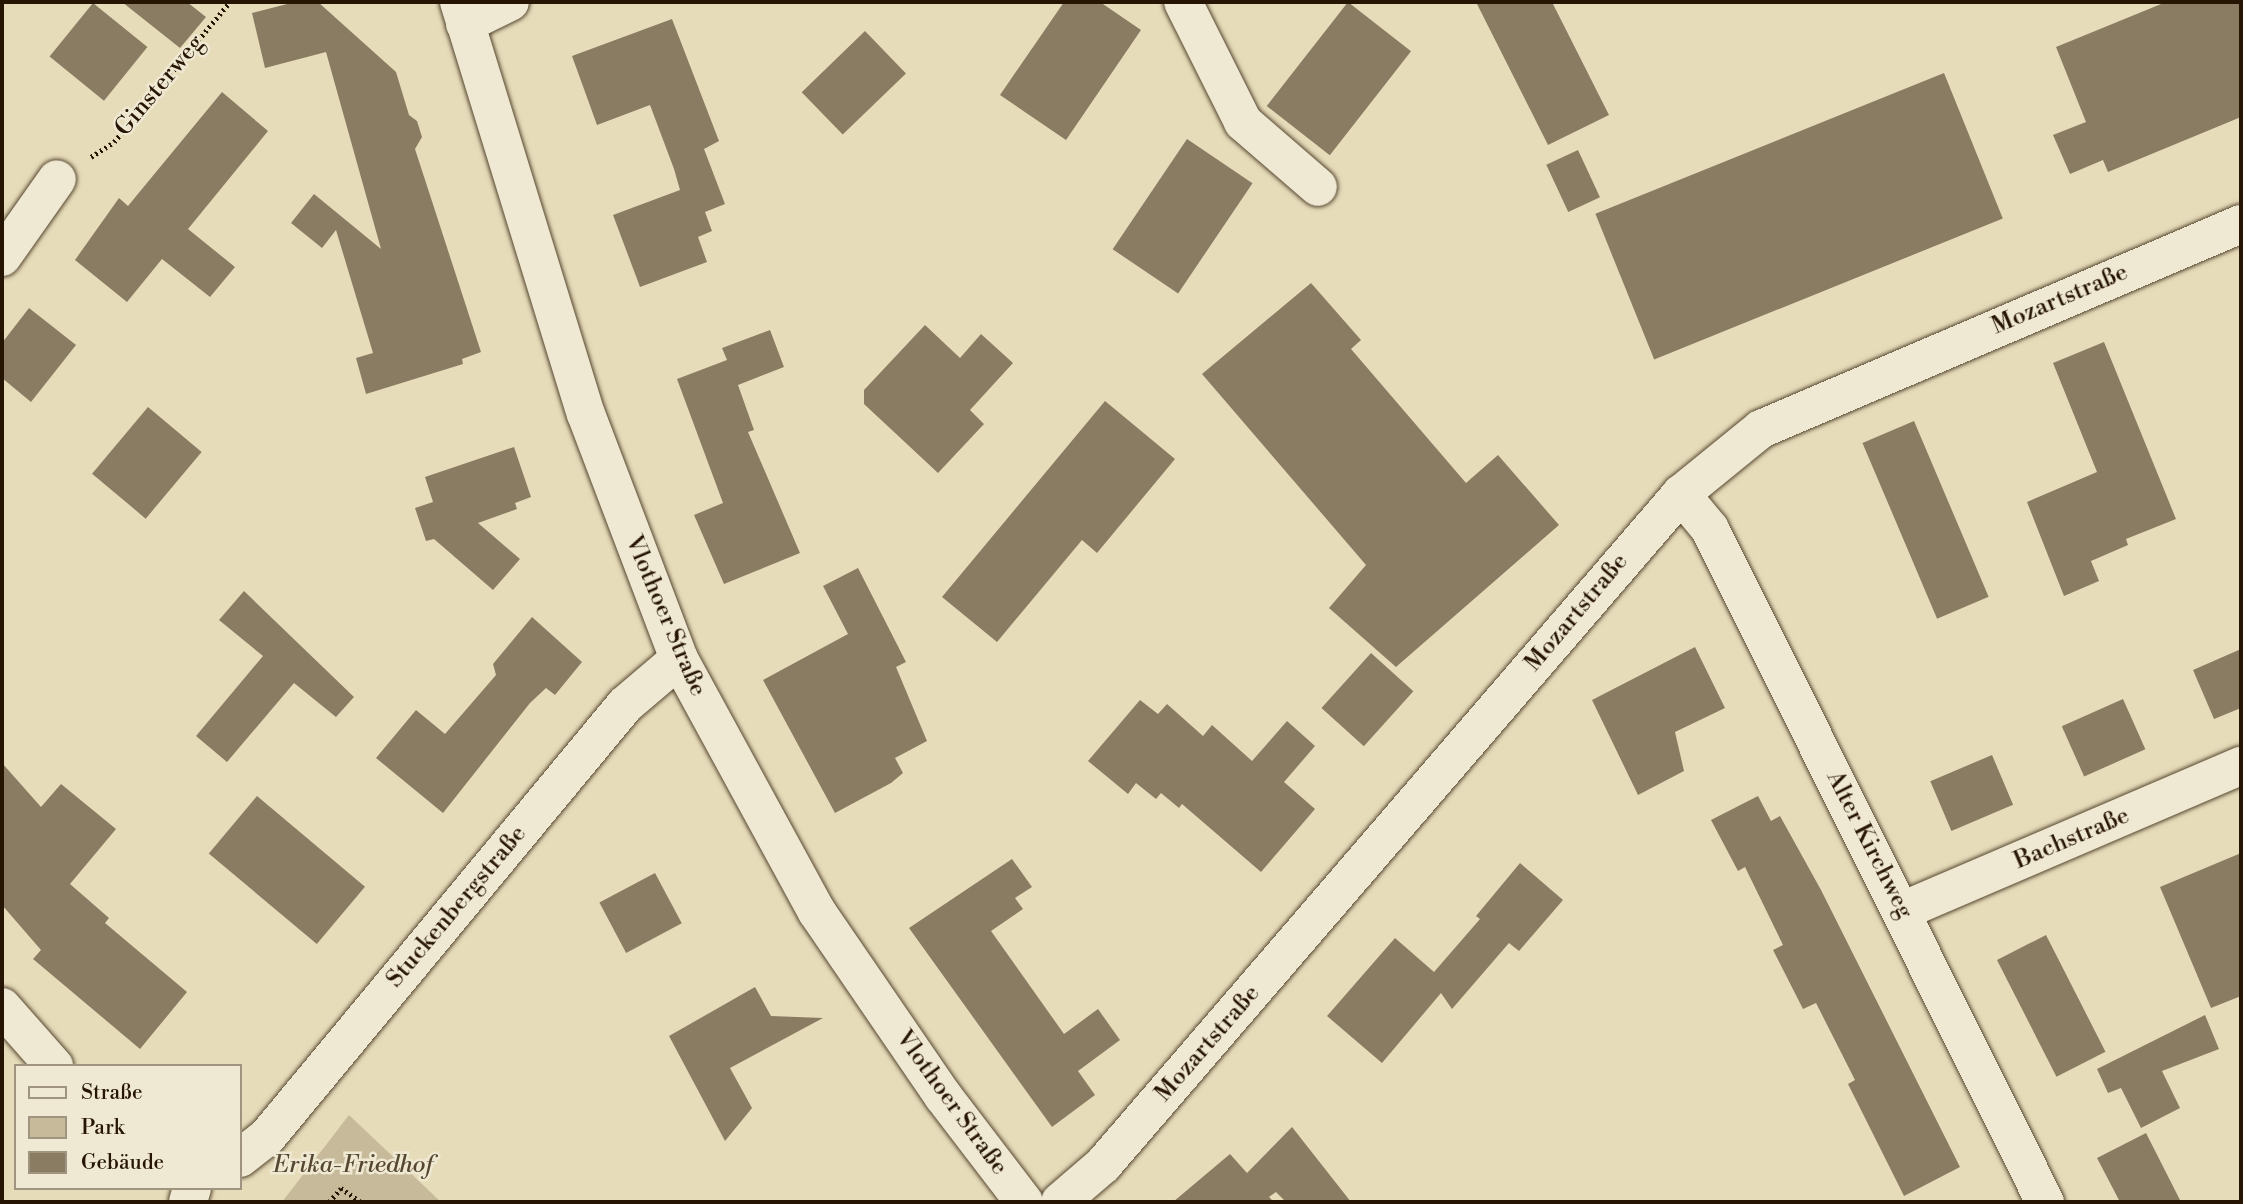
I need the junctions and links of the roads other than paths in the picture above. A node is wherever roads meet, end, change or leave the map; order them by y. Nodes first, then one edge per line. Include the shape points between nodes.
1 (510, 2) edge
2 (1183, 2) edge
3 (462, 13) edge
4 (57, 178) road end
5 (1318, 187) dead end
6 (2241, 224) edge
7 (2, 257) edge
8 (1682, 494) junction
9 (678, 659) junction
10 (2241, 766) edge
11 (1902, 912) junction
12 (2, 1007) edge
13 (52, 1064) edge
14 (242, 1156) edge
15 (1024, 1202) edge
16 (1060, 1202) edge
17 (2045, 1202) edge

1 - 3 street
2 - 5 street via 1243,121
3 - 9 street, Vlothoer Straße via 586,414
4 - 7 street
6 - 8 street, Mozartstraße via 1761,429
8 - 11 street, Alter Kirchweg via 1710,529
8 - 16 street, Mozartstraße via 1103,1165
9 - 14 street, Stuckenbergstraße via 625,705 267,1137
9 - 15 street, Vlothoer Straße via 817,912 943,1096
10 - 11 street, Bachstraße
11 - 17 street, Alter Kirchweg
12 - 13 street

